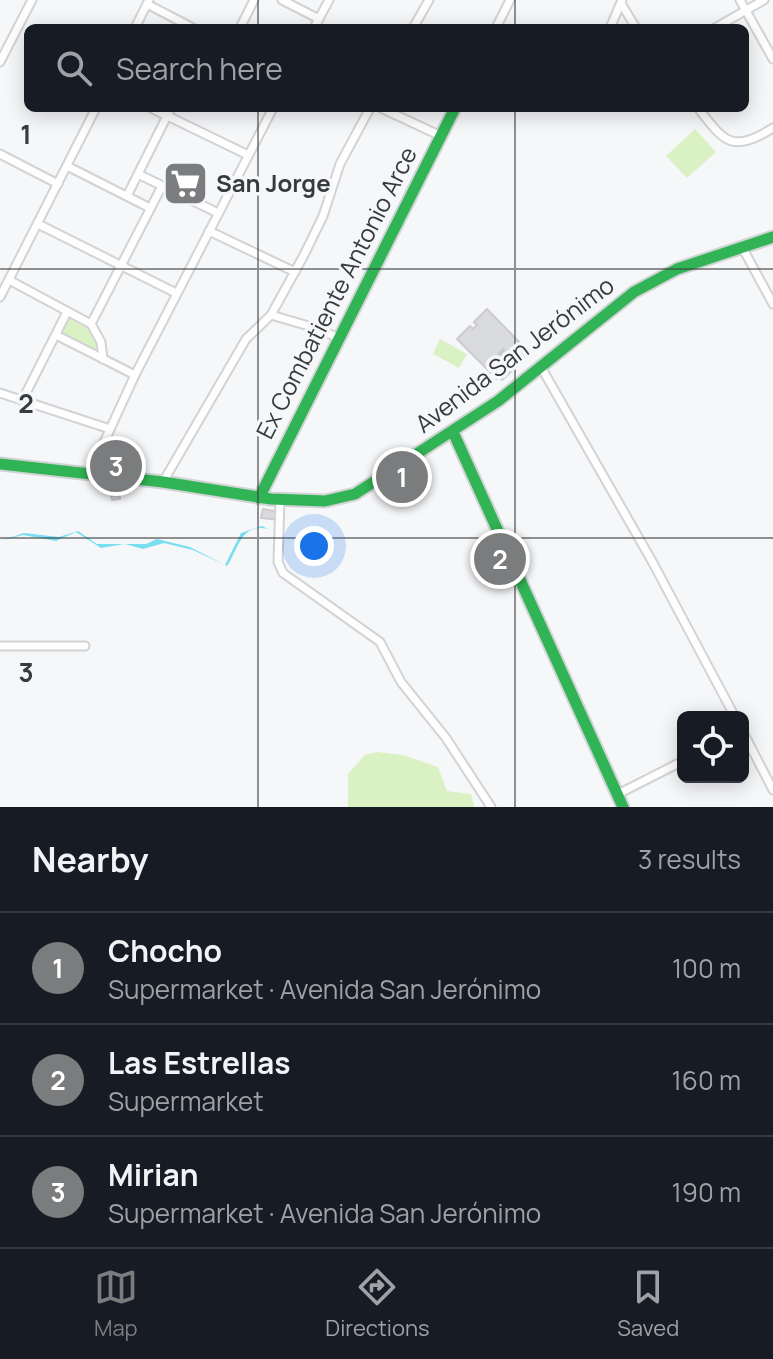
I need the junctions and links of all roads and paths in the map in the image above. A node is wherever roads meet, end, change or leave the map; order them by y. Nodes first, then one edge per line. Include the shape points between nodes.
1 (32, 0) edge
2 (254, 0) edge
3 (282, 0) edge
4 (329, 0) edge
5 (429, 0) edge
6 (510, 0) edge
7 (740, 0) edge
8 (764, 0) edge
9 (148, 2) edge
10 (622, 2) edge
11 (746, 11) junction
12 (319, 19) junction
13 (137, 24) edge
14 (186, 24) edge
15 (242, 24) edge
16 (316, 24) edge
17 (415, 24) edge
18 (498, 24) edge
19 (612, 24) edge
20 (634, 24) edge
21 (722, 24) edge
22 (1, 55) edge
23 (773, 59) edge
24 (94, 112) edge
25 (169, 112) edge
26 (271, 112) edge
27 (368, 112) edge
28 (390, 112) edge
29 (453, 112) edge
30 (701, 112) edge
31 (773, 128) edge
32 (441, 136) junction
33 (0, 154) edge
34 (248, 155) junction
35 (67, 166) junction
36 (138, 174) junction
37 (58, 184) junction
38 (162, 186) junction
39 (127, 196) junction
40 (150, 208) junction
41 (218, 213) junction
42 (38, 224) junction
43 (209, 231) junction
44 (773, 237) edge
45 (742, 247) junction
46 (121, 265) junction
47 (295, 272) junction
48 (9, 280) junction
49 (176, 293) junction
50 (0, 297) edge
51 (773, 304) edge
52 (67, 312) junction
53 (271, 315) junction
54 (91, 324) junction
55 (56, 335) junction
56 (338, 338) junction
57 (103, 359) junction
58 (541, 367) junction
59 (135, 375) junction
60 (0, 393) edge
61 (22, 401) junction
62 (110, 429) junction
63 (453, 432) junction
64 (0, 464) edge
65 (89, 475) junction
66 (163, 482) junction
67 (259, 498) junction
68 (280, 500) junction
69 (0, 646) edge
70 (85, 646) dead end
71 (732, 711) edge
72 (749, 744) edge
73 (677, 764) edge
74 (773, 790) edge
75 (618, 794) junction
76 (491, 807) edge
77 (623, 807) edge

1 - 22 street
2 - 15 street
3 - 12 street
4 - 12 street
5 - 17 street
6 - 18 street
7 - 11 street
8 - 11 street
9 - 13 street
9 - 14 street
10 - 19 street
10 - 20 street
11 - 21 street
11 - 23 street
12 - 16 street
24 - 35 street
25 - 34 street
25 - 36 street
26 - 34 street
27 - 47 street
28 - 32 street
29 - 32 street, Ex Combatiente Antonio Arce
30 - 31 street via 720,136 735,144 750,143
32 - 56 street, Ex Combatiente Antonio Arce
33 - 37 street
34 - 41 street
35 - 37 street
35 - 39 street
36 - 38 street
36 - 39 street
37 - 42 street
38 - 40 street
38 - 41 street
39 - 40 street
40 - 46 street
41 - 43 street
42 - 46 street
42 - 48 street
43 - 47 street
43 - 49 street
44 - 45 street, Avenida San Jerónimo
45 - 51 street
45 - 58 street, Avenida San Jerónimo via 634,292
46 - 49 street
46 - 54 street
47 - 53 street
48 - 50 street
48 - 52 street
49 - 59 street
52 - 54 street
52 - 55 street
53 - 56 street
53 - 66 street via 246,339
54 - 57 street
55 - 57 street
55 - 61 street
56 - 67 street, Ex Combatiente Antonio Arce
57 - 59 street
58 - 63 street, Avenida San Jerónimo
58 - 71 street
59 - 62 street
60 - 61 street
61 - 62 street
62 - 65 street
63 - 68 street, Avenida San Jerónimo via 355,494 325,501
63 - 75 street
64 - 65 street, Avenida San Jerónimo
65 - 66 street, Avenida San Jerónimo
66 - 67 street, Avenida San Jerónimo
67 - 68 street, Avenida San Jerónimo
68 - 76 street via 278,562 283,573 380,642 401,682
69 - 70 street
72 - 74 street
73 - 75 street
75 - 77 street

